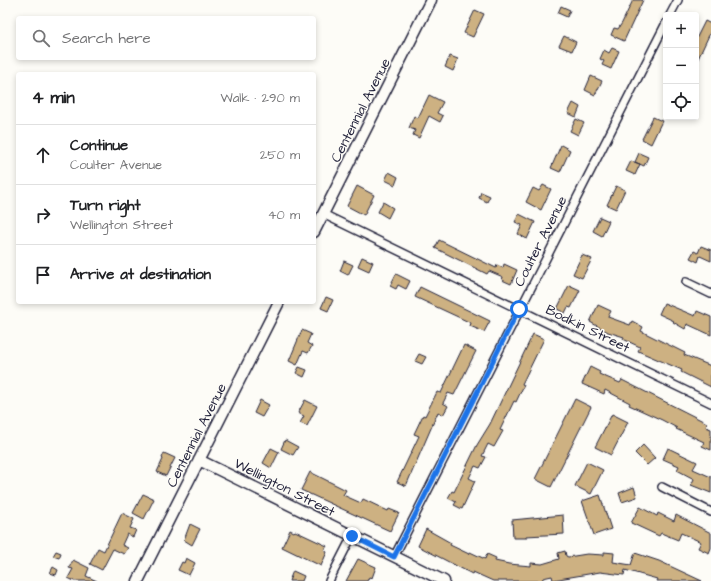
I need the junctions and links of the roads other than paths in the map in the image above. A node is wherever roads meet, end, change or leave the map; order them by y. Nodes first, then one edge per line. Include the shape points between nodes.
1 (431, 0) edge
2 (678, 0) edge
3 (672, 12) edge
4 (663, 29) edge
5 (323, 214) junction
6 (316, 228) edge
7 (686, 282) dead end
8 (711, 294) edge
9 (278, 304) edge
10 (519, 309) junction
11 (711, 403) edge
12 (199, 460) junction
13 (662, 487) dead end
14 (711, 512) edge
15 (352, 536) junction
16 (394, 557) junction
17 (138, 581) edge
18 (329, 581) edge
19 (444, 581) edge

1 - 5 main road, Centennial Avenue
2 - 3 street
4 - 10 street, Coulter Avenue
5 - 6 main road, Centennial Avenue
5 - 10 street, Bodkin Street
7 - 8 street
9 - 12 main road, Centennial Avenue
10 - 11 street, Bodkin Street
10 - 16 street, Coulter Avenue
12 - 15 main road, Wellington Street
12 - 17 main road, Centennial Avenue
13 - 14 street
15 - 16 main road, Wellington Street
15 - 18 street
16 - 19 main road, Wellington Street

